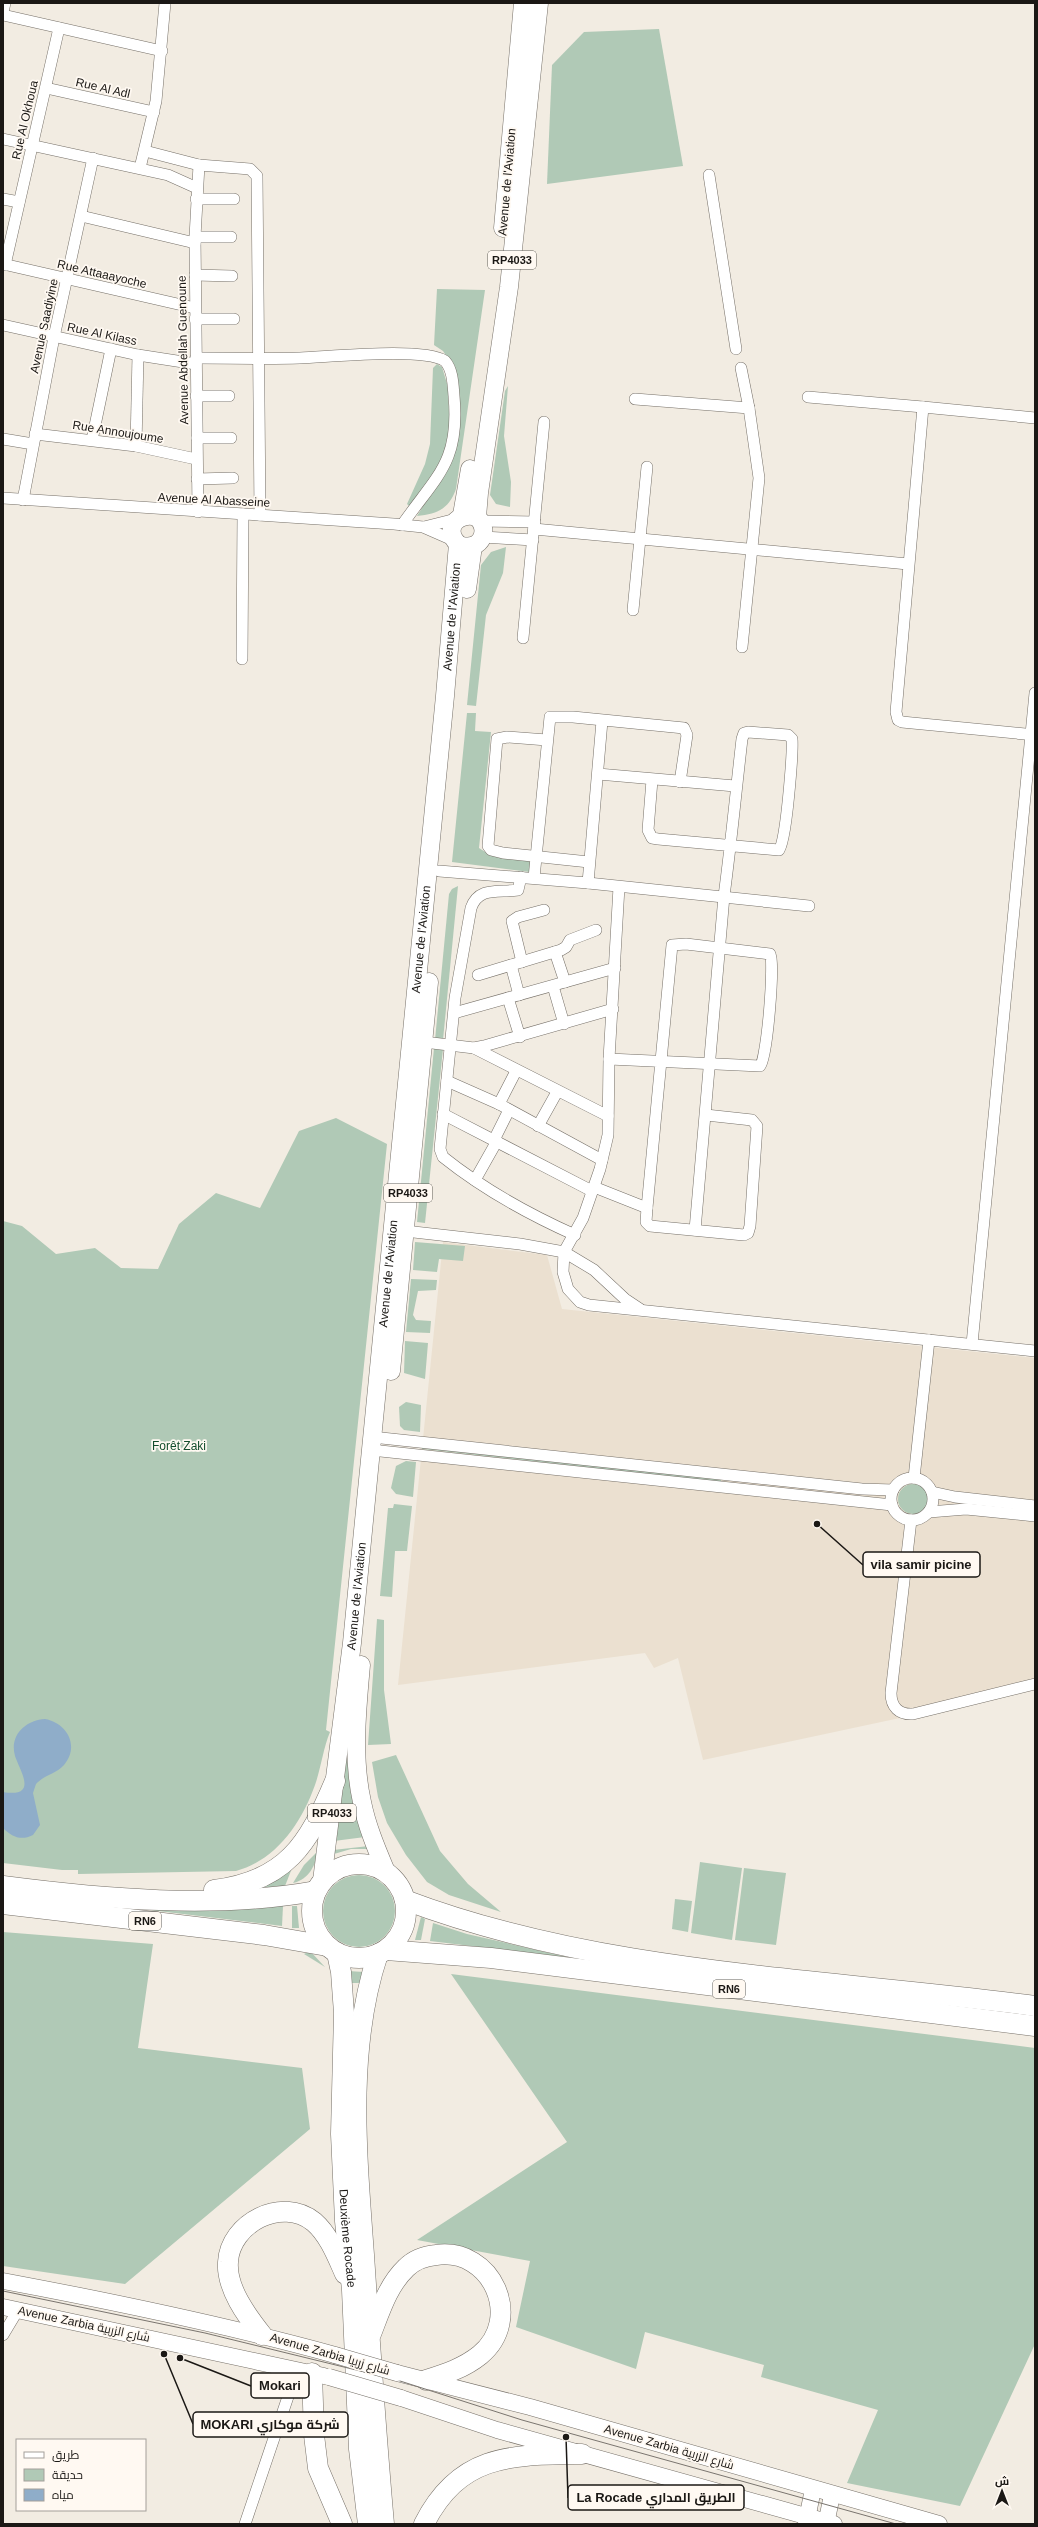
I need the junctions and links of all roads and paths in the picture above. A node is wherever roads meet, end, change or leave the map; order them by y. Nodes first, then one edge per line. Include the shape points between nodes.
1 (5, 3) edge
2 (165, 3) edge
3 (523, 3) edge
4 (539, 3) edge
5 (3, 12) edge
6 (3, 16) edge
7 (59, 28) junction
8 (162, 51) junction
9 (46, 88) junction
10 (154, 112) junction
11 (3, 139) edge
12 (33, 145) junction
13 (145, 150) junction
14 (93, 158) junction
15 (199, 166) junction
16 (140, 168) junction
17 (709, 176) dead end
18 (196, 193) junction
19 (234, 198) dead end
20 (3, 199) edge
21 (19, 202) junction
22 (81, 216) junction
23 (231, 237) dead end
24 (195, 240) junction
25 (4, 264) edge
26 (195, 275) junction
27 (232, 276) dead end
28 (67, 280) junction
29 (195, 314) junction
30 (234, 319) dead end
31 (3, 325) edge
32 (54, 337) junction
33 (111, 349) junction
34 (736, 349) dead end
35 (138, 355) junction
36 (258, 358) junction
37 (196, 361) junction
38 (741, 368) dead end
39 (196, 396) junction
40 (229, 396) dead end
41 (808, 397) dead end
42 (634, 398) dead end
43 (923, 407) junction
44 (749, 408) junction
45 (1035, 418) edge
46 (544, 422) dead end
47 (197, 438) junction
48 (231, 438) dead end
49 (3, 439) edge
50 (34, 439) junction
51 (92, 440) junction
52 (136, 446) junction
53 (196, 459) junction
54 (647, 467) dead end
55 (233, 478) dead end
56 (197, 480) junction
57 (3, 498) edge
58 (23, 500) junction
59 (198, 512) junction
60 (242, 514) junction
61 (260, 515) junction
62 (402, 525) junction
63 (534, 525) junction
64 (423, 527) junction
65 (468, 530) junction
66 (638, 538) junction
67 (533, 540) junction
68 (751, 550) junction
69 (908, 564) junction
70 (633, 610) dead end
71 (523, 638) dead end
72 (742, 648) dead end
73 (242, 659) dead end
74 (1035, 694) edge
75 (602, 721) junction
76 (1033, 735) edge
77 (547, 740) junction
78 (598, 774) junction
79 (652, 780) junction
80 (680, 782) junction
81 (736, 786) junction
82 (730, 846) junction
83 (536, 857) junction
84 (589, 862) junction
85 (439, 871) junction
86 (521, 877) junction
87 (534, 878) junction
88 (588, 883) junction
89 (620, 887) junction
90 (724, 896) junction
91 (810, 906) dead end
92 (544, 910) dead end
93 (596, 930) dead end
94 (720, 948) junction
95 (555, 952) junction
96 (522, 962) junction
97 (511, 966) junction
98 (615, 968) junction
99 (478, 975) dead end
100 (565, 982) junction
101 (553, 986) junction
102 (520, 995) junction
103 (508, 998) junction
104 (614, 1009) junction
105 (454, 1013) junction
106 (564, 1024) junction
107 (520, 1037) junction
108 (424, 1042) junction
109 (451, 1045) junction
110 (474, 1048) junction
111 (609, 1060) junction
112 (661, 1060) junction
113 (710, 1064) junction
114 (516, 1071) junction
115 (447, 1081) junction
116 (556, 1092) junction
117 (504, 1107) junction
118 (443, 1114) junction
119 (706, 1115) junction
120 (608, 1116) junction
121 (538, 1126) junction
122 (495, 1140) junction
123 (602, 1160) junction
124 (475, 1180) junction
125 (593, 1189) junction
126 (647, 1208) junction
127 (695, 1230) junction
128 (405, 1231) junction
129 (575, 1235) junction
130 (564, 1252) junction
131 (645, 1311) junction
132 (929, 1340) junction
133 (972, 1344) junction
134 (1035, 1351) edge
135 (377, 1444) junction
136 (914, 1478) junction
137 (893, 1490) junction
138 (932, 1492) junction
139 (892, 1505) junction
140 (1032, 1511) edge
141 (929, 1512) junction
142 (911, 1520) junction
143 (1035, 1684) edge
144 (335, 1781) junction
145 (387, 1874) junction
146 (3, 1886) edge
147 (319, 1886) junction
148 (148, 1899) junction
149 (405, 1900) junction
150 (3, 1904) edge
151 (332, 1949) junction
152 (382, 1952) junction
153 (1035, 2006) edge
154 (1035, 2026) edge
155 (3, 2282) edge
156 (352, 2290) junction
157 (11, 2309) edge
158 (3, 2335) edge
159 (262, 2335) junction
160 (368, 2340) junction
161 (313, 2373) junction
162 (398, 2373) joint
163 (426, 2380) junction
164 (582, 2454) junction
165 (813, 2489) junction
166 (832, 2495) junction
167 (806, 2520) edge
168 (829, 2523) edge
169 (246, 2524) edge
170 (342, 2524) edge
171 (368, 2524) edge
172 (384, 2524) edge
173 (424, 2524) edge
174 (939, 2524) edge

1 - 5 street
2 - 8 street
3 - 65 main road, Avenue de l'Aviation / RP4033 via 497,286
4 - 65 main road, Avenue de l'Aviation / RP4033 via 509,287
6 - 7 street
7 - 8 street
7 - 9 street, Rue Al Okhoua
8 - 10 street
9 - 10 street, Rue Al Adl
9 - 12 street, Rue Al Okhoua
10 - 13 street
11 - 12 street
12 - 14 street
12 - 21 street, Rue Al Okhoua
13 - 15 street
13 - 16 street
14 - 16 street
14 - 22 street, Avenue Saadiyine
15 - 18 street, Avenue Abdellah Guenoune
15 - 36 street via 250,169 257,176
16 - 18 street via 178,178
17 - 34 street
18 - 19 street
18 - 24 street, Avenue Abdellah Guenoune
20 - 21 street
21 - 25 street, Rue Al Okhoua
22 - 24 street
22 - 28 street, Avenue Saadiyine
23 - 24 street
24 - 26 street, Avenue Abdellah Guenoune
25 - 28 street, Rue Attaaayoche
26 - 27 street
26 - 29 street, Avenue Abdellah Guenoune
28 - 29 street, Rue Attaaayoche
28 - 32 street, Avenue Saadiyine
29 - 30 street, Rue Attaaayoche
29 - 37 street, Avenue Abdellah Guenoune
31 - 32 street, Rue Al Kilass
32 - 33 street, Rue Al Kilass
32 - 50 street, Avenue Saadiyine
33 - 35 street, Rue Al Kilass
33 - 51 street
35 - 37 street, Rue Al Kilass
35 - 52 street
36 - 37 street, Rue Al Kilass
36 - 61 street
36 - 62 street, Rue Al Kilass via 408,354 445,361 452,377 453,444 443,469
37 - 39 street, Avenue Abdellah Guenoune
38 - 44 street
39 - 40 street
39 - 47 street, Avenue Abdellah Guenoune
41 - 43 street
42 - 44 street
43 - 45 street
43 - 69 street
44 - 68 street via 759,478
46 - 63 street
47 - 48 street
47 - 53 street, Avenue Abdellah Guenoune
49 - 50 street, Rue Annoujoume
50 - 51 street, Rue Annoujoume
50 - 58 street, Avenue Saadiyine
51 - 52 street, Rue Annoujoume
52 - 53 street, Rue Annoujoume
53 - 56 street, Avenue Abdellah Guenoune
54 - 66 street
55 - 56 street
56 - 59 street, Avenue Abdellah Guenoune
57 - 58 street, Avenue Al Abasseine
58 - 59 street, Avenue Al Abasseine
59 - 60 street, Avenue Al Abasseine
60 - 61 street, Avenue Al Abasseine
60 - 73 street
61 - 62 street, Avenue Al Abasseine
62 - 64 street, Avenue Al Abasseine
63 - 65 street
63 - 66 street
63 - 67 street
64 - 65 street, Avenue Al Abasseine
64 - 65 street, Avenue Al Abasseine
65 - 67 street
65 - 85 main road, Avenue de l'Aviation / RP4033 via 469,568
65 - 135 main road, Avenue de l'Aviation / RP4033
66 - 68 street
66 - 70 street
67 - 71 street
68 - 69 street
68 - 72 street
69 - 76 street via 896,712 898,720
74 - 76 street
75 - 77 street via 551,716 548,720
75 - 78 street
75 - 80 street via 685,729 687,735
76 - 133 street
77 - 83 street
77 - 83 street via 499,738 494,761 488,846 494,851
78 - 79 street
78 - 84 street
79 - 80 street
79 - 82 street via 650,837
80 - 81 street
81 - 82 street
81 - 82 street via 744,733 791,737 791,760 781,848 776,850
82 - 90 street
83 - 84 street
83 - 87 street
84 - 88 street
85 - 86 street
85 - 108 main road, Avenue de l'Aviation / RP4033
86 - 87 street
86 - 105 street via 518,890 483,893 472,903
87 - 88 street
88 - 89 street
89 - 90 street
89 - 98 street
90 - 91 street
90 - 94 street
92 - 96 street via 512,921
93 - 95 street via 570,940 566,948
94 - 112 street via 677,943 672,945
94 - 113 street
94 - 113 street via 770,954 770,992 762,1065 753,1067
95 - 96 street
95 - 100 street
96 - 97 street
97 - 99 street
97 - 102 street
98 - 100 street
98 - 104 street
100 - 101 street
101 - 102 street
101 - 106 street
102 - 103 street
103 - 105 street
103 - 107 street
104 - 106 street
104 - 111 street
105 - 109 street
106 - 107 street
107 - 110 street
108 - 109 street
108 - 128 main road, Avenue de l'Aviation / RP4033
109 - 110 street
109 - 115 street
110 - 114 street
111 - 112 street
111 - 120 street
112 - 113 street
112 - 126 street
113 - 119 street
114 - 116 street
114 - 117 street
115 - 117 street
115 - 118 street
116 - 120 street
116 - 121 street
117 - 121 street
117 - 122 street
118 - 122 street
118 - 124 street via 439,1144 441,1153 450,1163
119 - 127 street
119 - 127 street via 752,1120 756,1124 758,1133 750,1226 748,1233 744,1235
120 - 123 street via 608,1135
121 - 123 street
122 - 124 street
122 - 125 street
123 - 125 street
124 - 129 street via 520,1208
125 - 126 street
125 - 129 street
126 - 127 street via 646,1222 650,1226
128 - 130 street via 520,1244
128 - 135 main road, Avenue de l'Aviation / RP4033
129 - 130 street
130 - 131 street via 594,1270 625,1299
130 - 131 street via 564,1281 580,1302
131 - 132 street
132 - 133 street
132 - 136 street
133 - 134 street
135 - 137 street
135 - 139 street
135 - 144 main road, Avenue de l'Aviation / RP4033
135 - 145 main road, Avenue de l'Aviation / RP4033 via 360,1680 357,1761 366,1820
136 - 137 street via 902,1481
136 - 138 street via 925,1482
137 - 139 street
138 - 140 street
138 - 141 street via 934,1498
139 - 142 street via 899,1515
140 - 141 street via 966,1509
141 - 142 street
142 - 143 street via 890,1693 894,1707 903,1713 913,1714
144 - 147 main road, Avenue de l'Aviation / RP4033
144 - 148 highway via 302,1842 280,1868 265,1878 231,1888
145 - 147 highway, RN6 via 371,1866 353,1865 342,1868
145 - 149 highway, RN6 via 395,1881
146 - 148 highway, RN6 via 77,1895
147 - 148 highway, RN6 via 260,1899
147 - 151 highway via 312,1903 313,1920 319,1937
149 - 152 highway, RN6 via 403,1928 396,1940
149 - 153 highway, RN6 via 499,1931 570,1947 763,1975
150 - 151 highway, RN6 via 264,1935
151 - 152 highway, RN6 via 357,1958
151 - 156 highway, Deuxième Rocade via 343,1993 341,2134 345,2221
152 - 154 highway, RN6 via 491,1958
152 - 160 highway, Deuxième Rocade via 368,1988 360,2038 358,2163
155 - 159 main road via 110,2301
156 - 159 highway via 329,2240 314,2222 292,2213 258,2217 238,2234 228,2262 233,2289
156 - 171 highway, Deuxième Rocade via 359,2449
157 - 158 street
157 - 161 main road, Avenue Zarbia شارع الزربية
159 - 162 main road, Avenue Zarbia شارع زربيا, bridge
160 - 163 highway via 392,2285 407,2267 428,2256 441,2254 463,2256 475,2262 490,2277 500,2301 501,2314 496,2336 481,2355
160 - 172 highway, Deuxième Rocade
161 - 164 main road, Avenue Zarbia شارع زربيا, bridge
161 - 169 street
161 - 170 highway via 314,2435 318,2468
162 - 163 main road, Avenue Zarbia شارع الزربية
163 - 165 main road, Avenue Zarbia شارع الزربية via 530,2407
164 - 167 main road
164 - 173 highway via 520,2455 480,2466 454,2483 438,2501
165 - 166 main road, Avenue Zarbia شارع الزربية
165 - 167 main road
166 - 168 main road
166 - 174 main road, Avenue Zarbia شارع الزربية
167 - 168 main road

